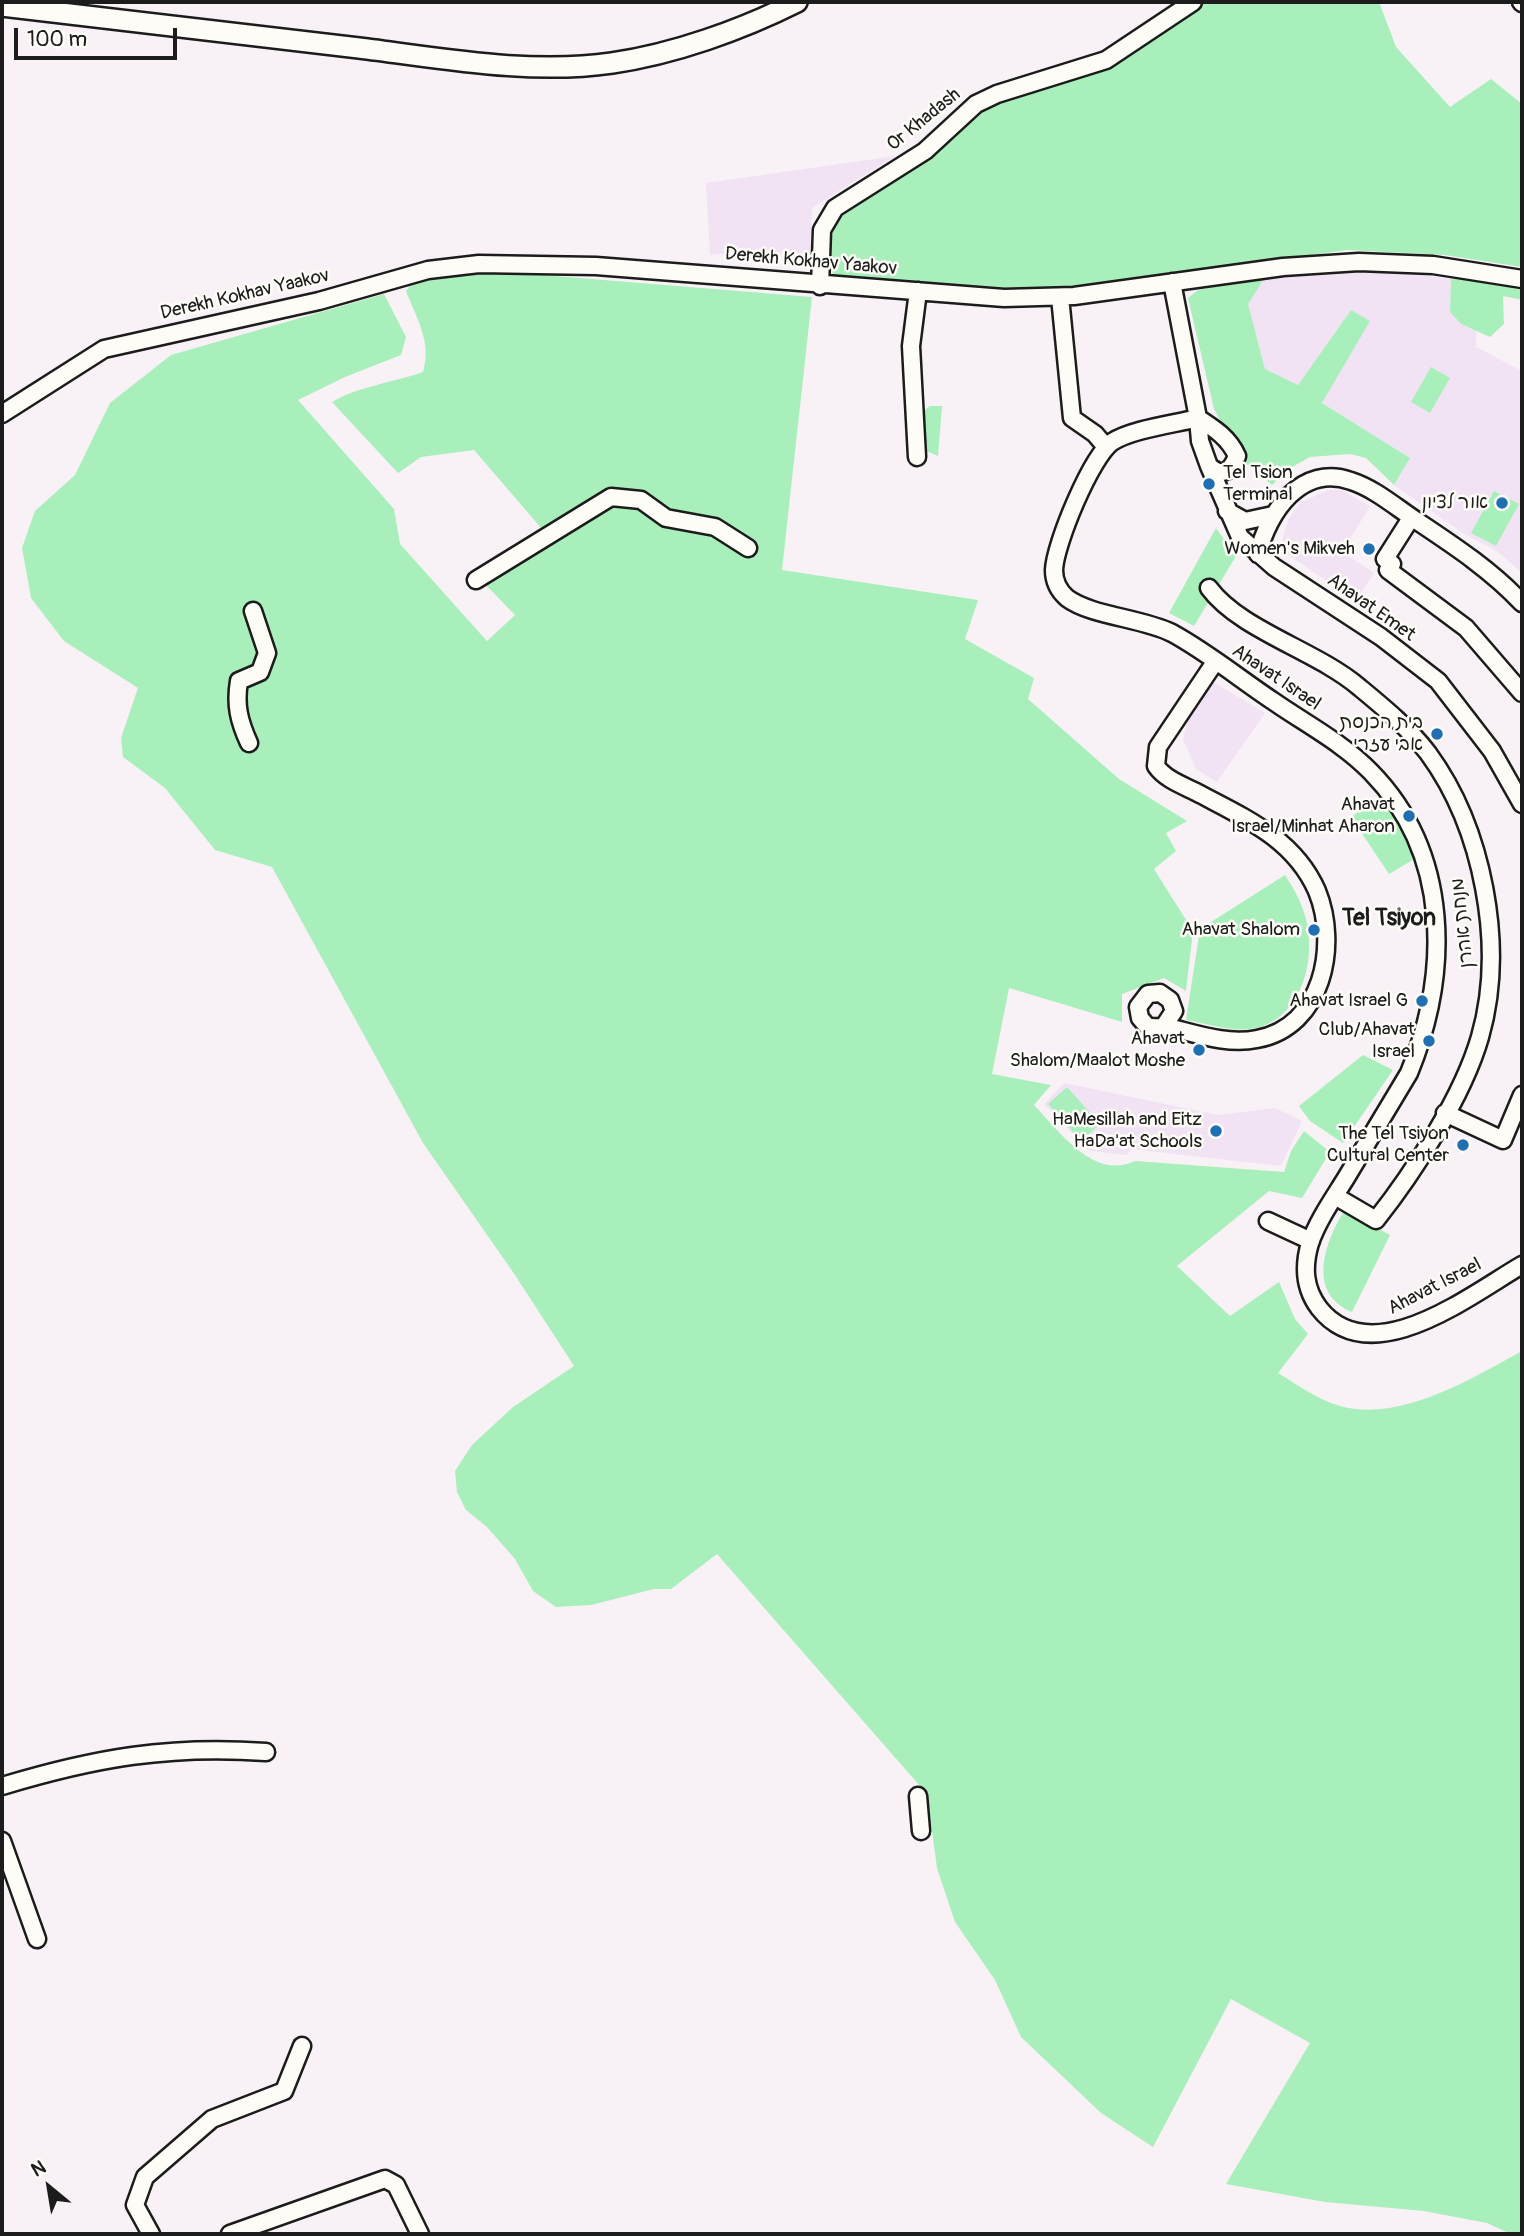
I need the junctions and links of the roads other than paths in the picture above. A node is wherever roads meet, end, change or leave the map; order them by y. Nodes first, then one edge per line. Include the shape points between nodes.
1 (797, 2) edge
2 (1193, 2) edge
3 (2, 6) edge
4 (1522, 279) edge
5 (1172, 282) junction
6 (820, 286) junction
7 (918, 291) junction
8 (1060, 297) junction
9 (2, 414) edge
10 (1198, 418) junction
11 (1106, 447) junction
12 (917, 457) dead end
13 (1209, 467) junction
14 (1227, 511) junction
15 (1273, 515) junction
16 (1411, 517) junction
17 (748, 548) dead end
18 (1258, 554) junction
19 (476, 580) dead end
20 (1209, 588) dead end
21 (1522, 603) edge
22 (253, 611) dead end
23 (1215, 662) junction
24 (1522, 693) edge
25 (249, 743) dead end
26 (1522, 804) edge
27 (1168, 1022) dead end
28 (1522, 1095) edge
29 (1446, 1114) junction
30 (1335, 1196) junction
31 (1268, 1221) dead end
32 (1311, 1241) junction
33 (1522, 1265) edge
34 (266, 1752) dead end
35 (2, 1786) edge
36 (918, 1796) dead end
37 (921, 1831) dead end
38 (2, 1840) edge
39 (37, 1939) dead end
40 (302, 2046) dead end
41 (150, 2234) edge
42 (230, 2234) edge
43 (420, 2234) edge

1 - 3 main road via 653,54 613,63 555,67 457,60
2 - 6 street, Or Khadash via 1106,60 976,104 925,151 835,208 822,230
4 - 5 street, Derekh Kokhav Yaakov via 1433,265 1359,262
5 - 8 street, Derekh Kokhav Yaakov
5 - 10 street, Ahavat Emet
6 - 7 street, Derekh Kokhav Yaakov
6 - 9 street, Derekh Kokhav Yaakov via 596,266 479,264 428,270 104,349
7 - 8 street, Derekh Kokhav Yaakov
7 - 12 street via 911,345
8 - 11 street via 1072,418
10 - 11 street via 1129,435
10 - 13 street, Ahavat Emet
10 - 13 street via 1219,432 1237,456 1233,467 1224,473
11 - 23 street, Ahavat Israel via 1092,466 1068,523 1054,569 1056,584 1072,601 1159,628
13 - 14 street, Ahavat Emet
14 - 15 street via 1245,521
14 - 18 street, Ahavat Emet via 1240,537
15 - 16 street via 1296,489 1326,477 1365,487
15 - 18 street
16 - 21 street via 1464,553
16 - 24 street via 1385,559 1392,564 1388,570 1466,628
17 - 19 street via 715,527 666,518 641,500 611,497
18 - 26 street, Ahavat Emet via 1438,681 1492,751
20 - 29 street, מנחת אהרן via 1232,610 1357,685 1401,724 1445,779 1479,868 1490,968 1480,1036
22 - 25 street via 267,653 260,672 239,681 236,701
23 - 27 street via 1158,747 1156,766 1257,824 1293,853 1317,891 1323,912 1324,971 1309,1006 1286,1028 1257,1040 1188,1033
23 - 30 street, Ahavat Israel via 1332,739 1370,771 1411,826 1431,883 1438,935 1427,1027 1409,1073
28 - 29 street via 1503,1140
29 - 30 street, מנחת אהרן via 1376,1220
30 - 32 street, Ahavat Israel
31 - 32 street
32 - 33 street, Ahavat Israel via 1305,1276 1313,1299 1338,1324 1373,1335 1416,1324
34 - 35 street via 213,1748 139,1752 67,1766
36 - 37 street
38 - 39 street
40 - 41 street via 284,2091 212,2119 145,2177 135,2205
42 - 43 street via 385,2179 397,2185

